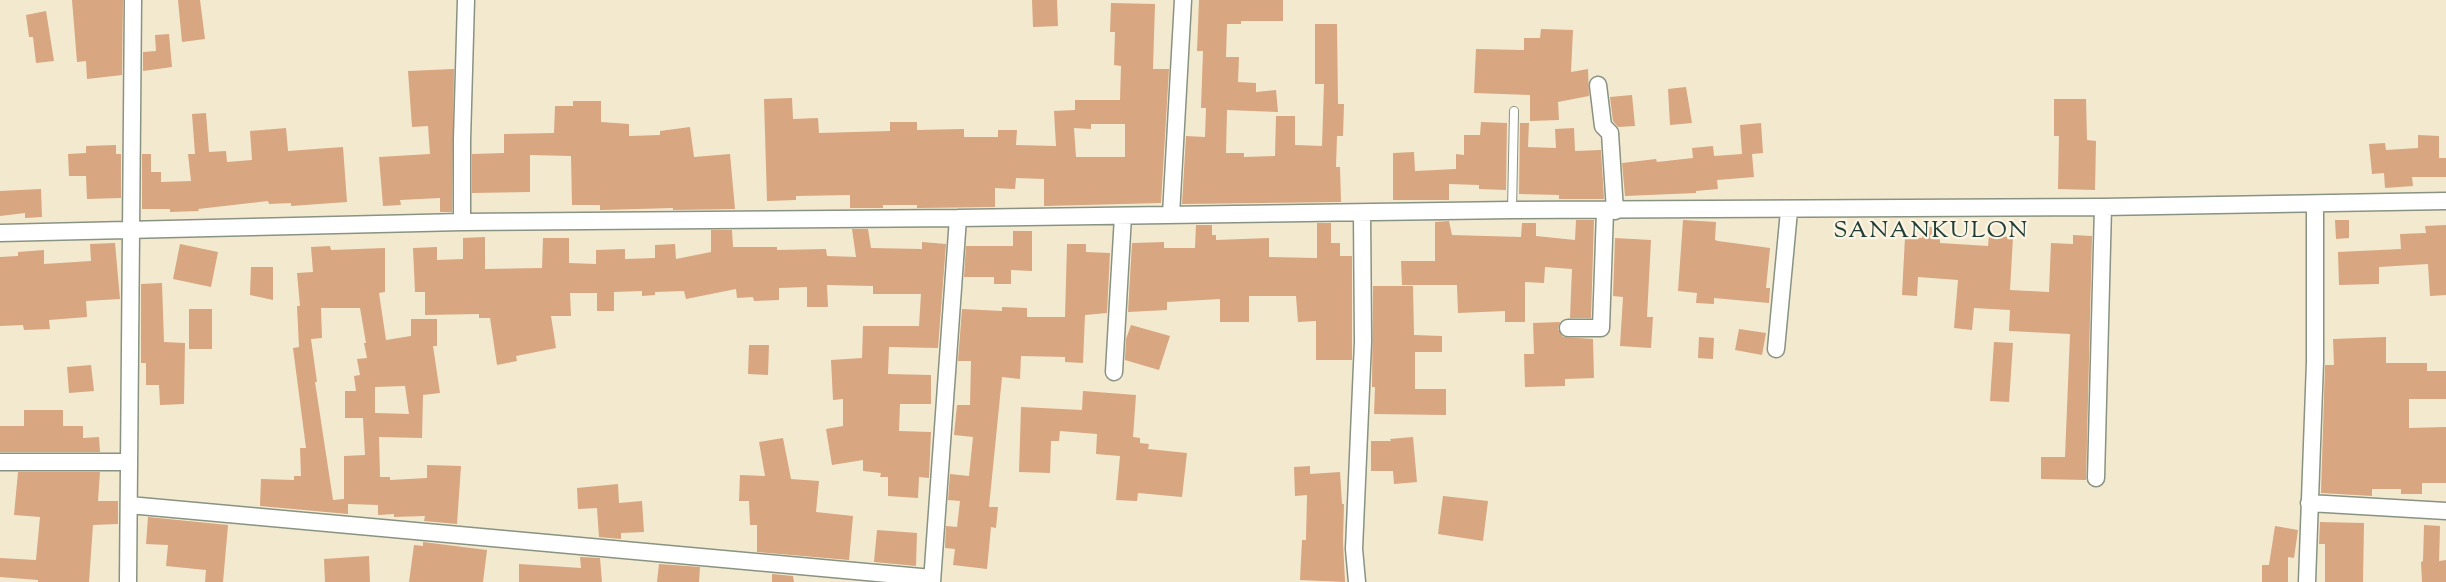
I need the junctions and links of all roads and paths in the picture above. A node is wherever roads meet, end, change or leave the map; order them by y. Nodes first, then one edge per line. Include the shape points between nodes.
1 (133, 0) edge
2 (466, 0) edge
3 (1183, 0) edge
4 (1598, 85) dead end
5 (1514, 111) dead end
6 (2446, 201) edge
7 (2315, 204) junction
8 (2103, 207) junction
9 (1512, 210) junction
10 (1789, 210) junction
11 (1610, 211) junction
12 (1362, 213) junction
13 (1171, 215) junction
14 (1123, 216) junction
15 (958, 218) junction
16 (462, 222) junction
17 (132, 230) junction
18 (0, 233) edge
19 (1568, 328) dead end
20 (1776, 349) dead end
21 (1114, 372) dead end
22 (0, 462) edge
23 (129, 462) junction
24 (2096, 478) dead end
25 (2309, 503) junction
26 (129, 505) junction
27 (2446, 511) edge
28 (932, 580) edge
29 (129, 582) edge
30 (1357, 582) edge
31 (2307, 582) edge

1 - 17 street
2 - 16 street
3 - 13 street
4 - 11 street via 1604,126 1610,133
5 - 9 lane
6 - 7 street
7 - 8 street
7 - 25 street via 2315,362
8 - 10 street
8 - 24 street
9 - 11 street
9 - 12 street
10 - 11 street
10 - 20 street
11 - 19 street via 1601,328
12 - 13 street
12 - 30 street via 1364,342 1354,549
13 - 14 street
14 - 15 street
14 - 21 street
15 - 16 street
15 - 28 street
16 - 17 street
17 - 18 street
17 - 23 street
22 - 23 street
23 - 26 street
25 - 27 street
25 - 31 street
26 - 28 street
26 - 29 street

